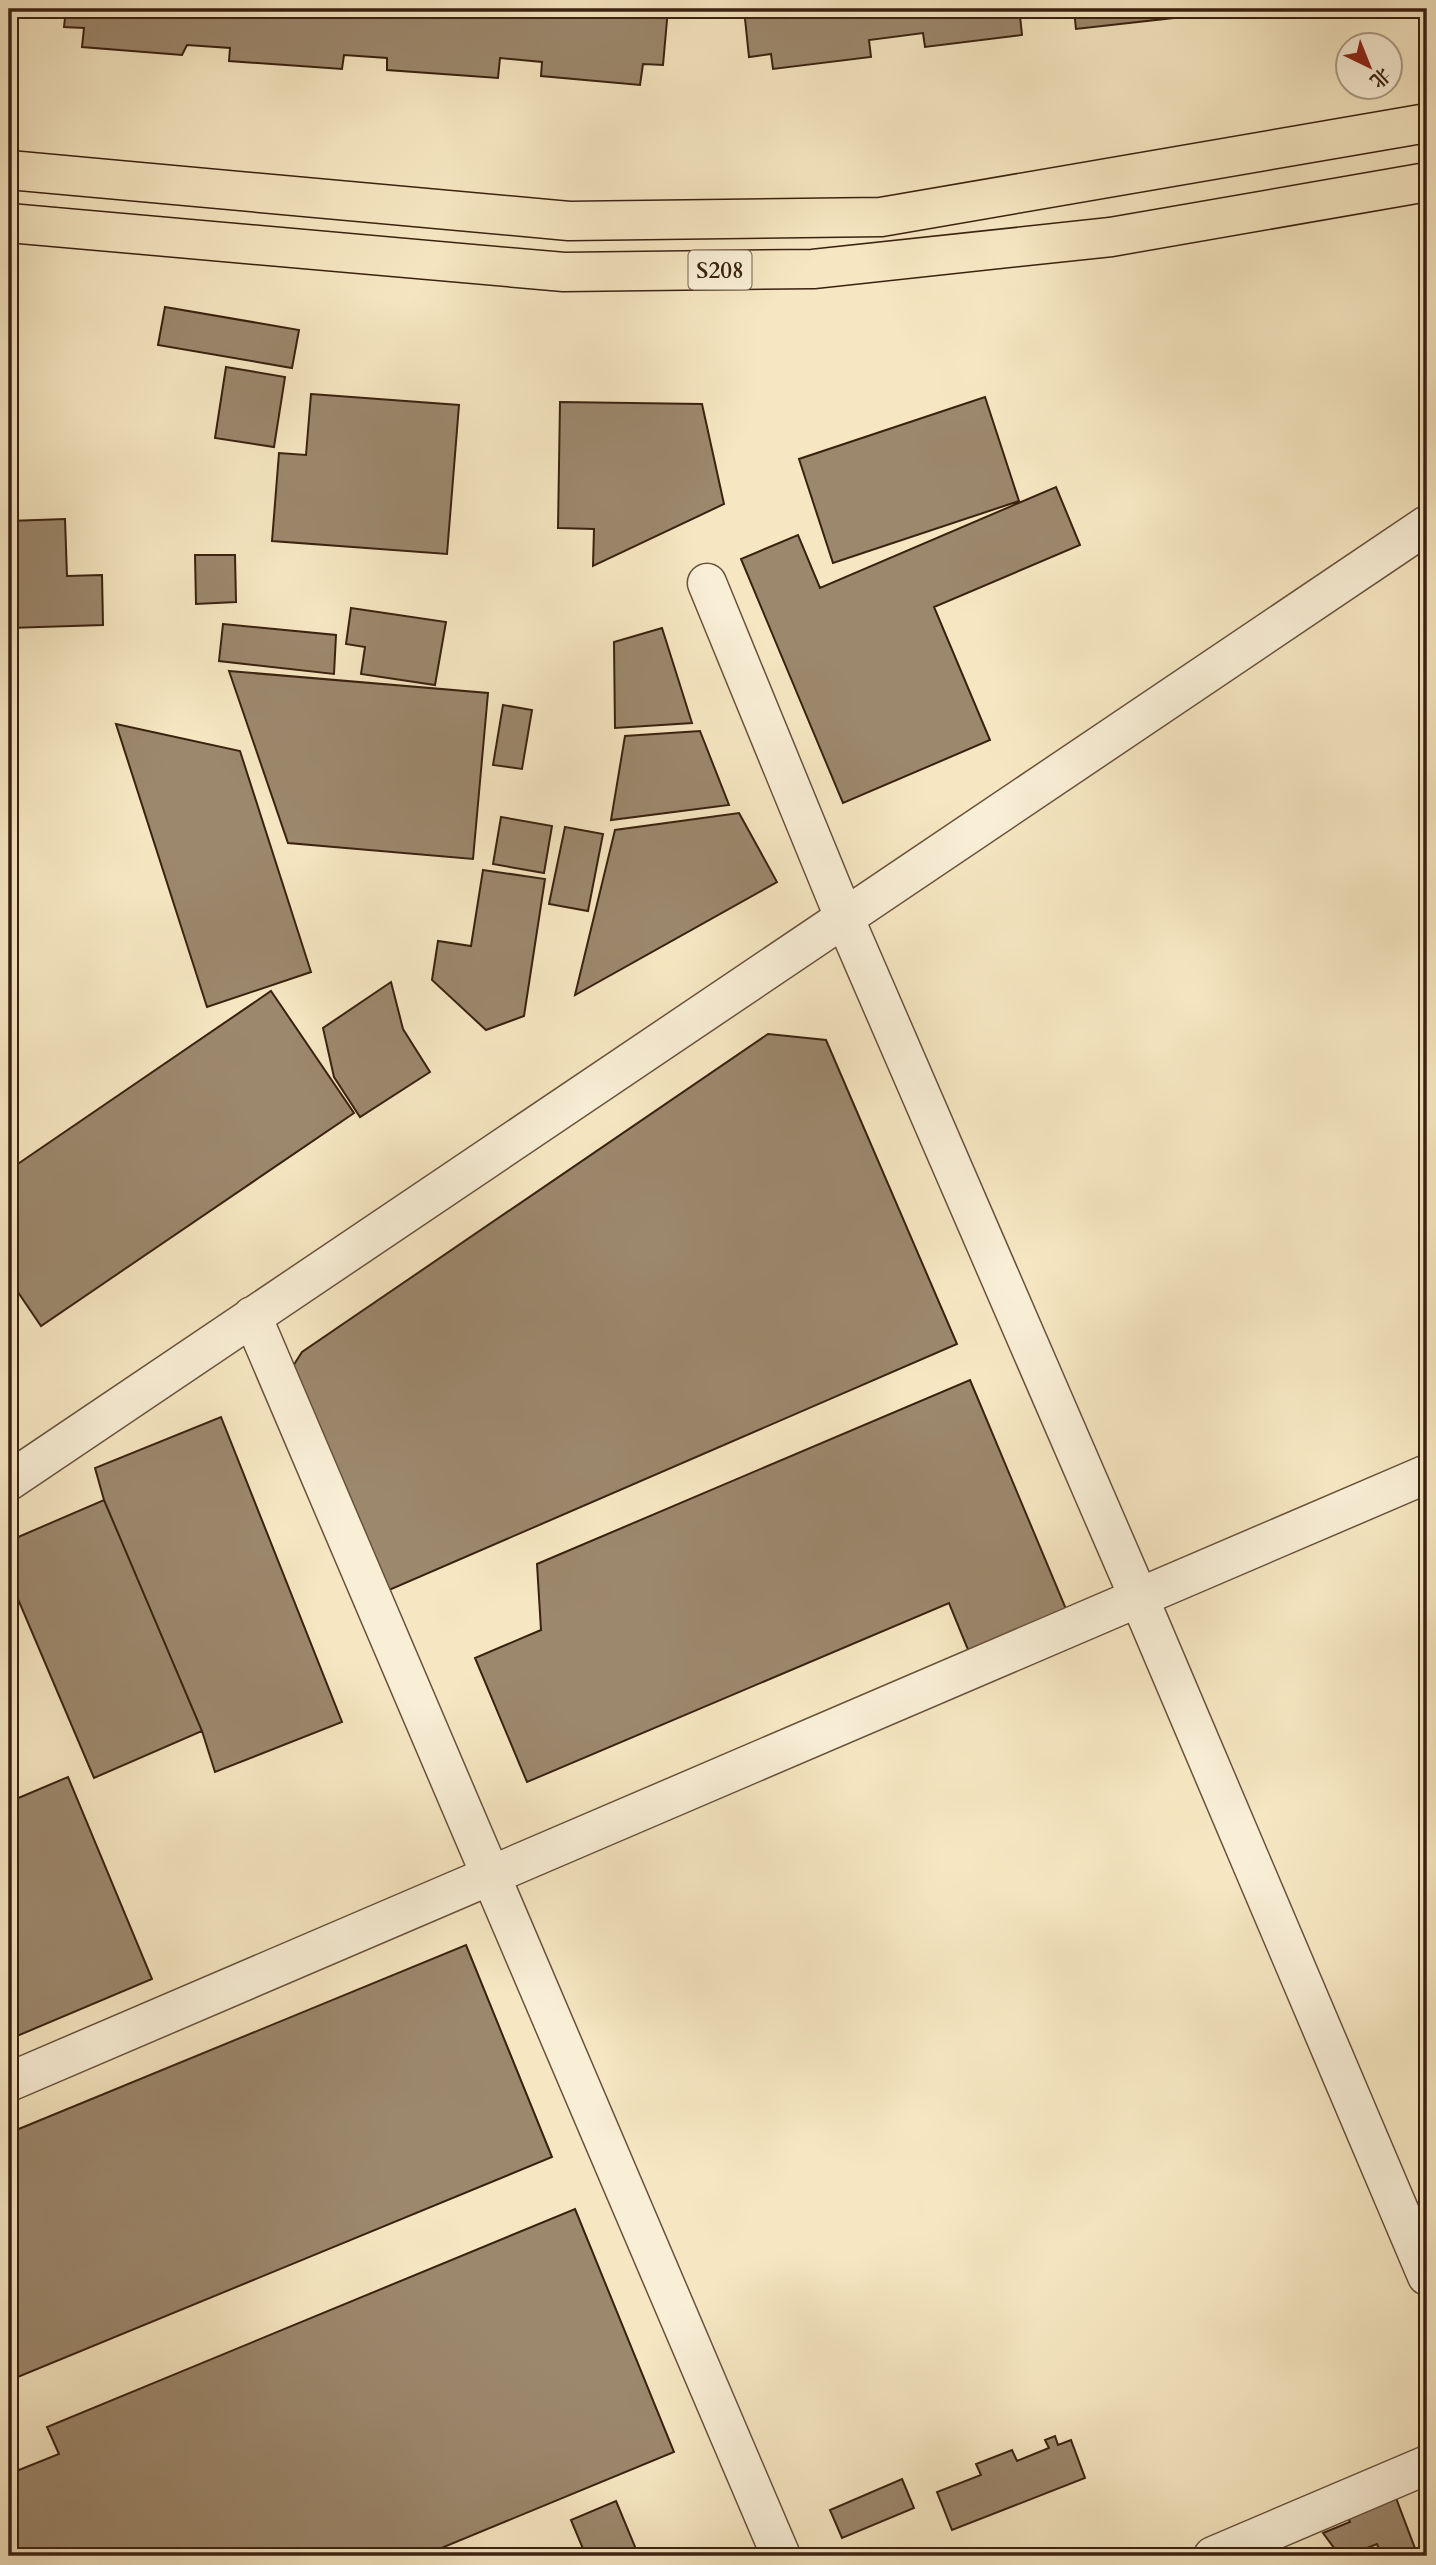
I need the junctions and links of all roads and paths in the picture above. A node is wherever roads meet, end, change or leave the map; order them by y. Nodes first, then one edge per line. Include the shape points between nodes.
1 (1427, 123) edge
2 (9, 170) edge
3 (1427, 183) edge
4 (9, 223) edge
5 (1427, 524) edge
6 (707, 583) dead end
7 (844, 917) junction
8 (252, 1316) junction
9 (1427, 1474) edge
10 (9, 1481) edge
11 (1139, 1598) junction
12 (490, 1874) junction
13 (9, 2082) edge
14 (1427, 2276) edge
15 (1427, 2465) edge
16 (781, 2556) edge
17 (1213, 2556) edge

1 - 2 main road via 881,217 569,221
3 - 4 main road, S208 via 1111,237 813,269 564,272
5 - 7 street
6 - 7 street
7 - 8 street
7 - 11 street
8 - 10 street
8 - 12 street
9 - 11 street
11 - 12 street
11 - 14 street
12 - 13 street
12 - 16 street
15 - 17 street

